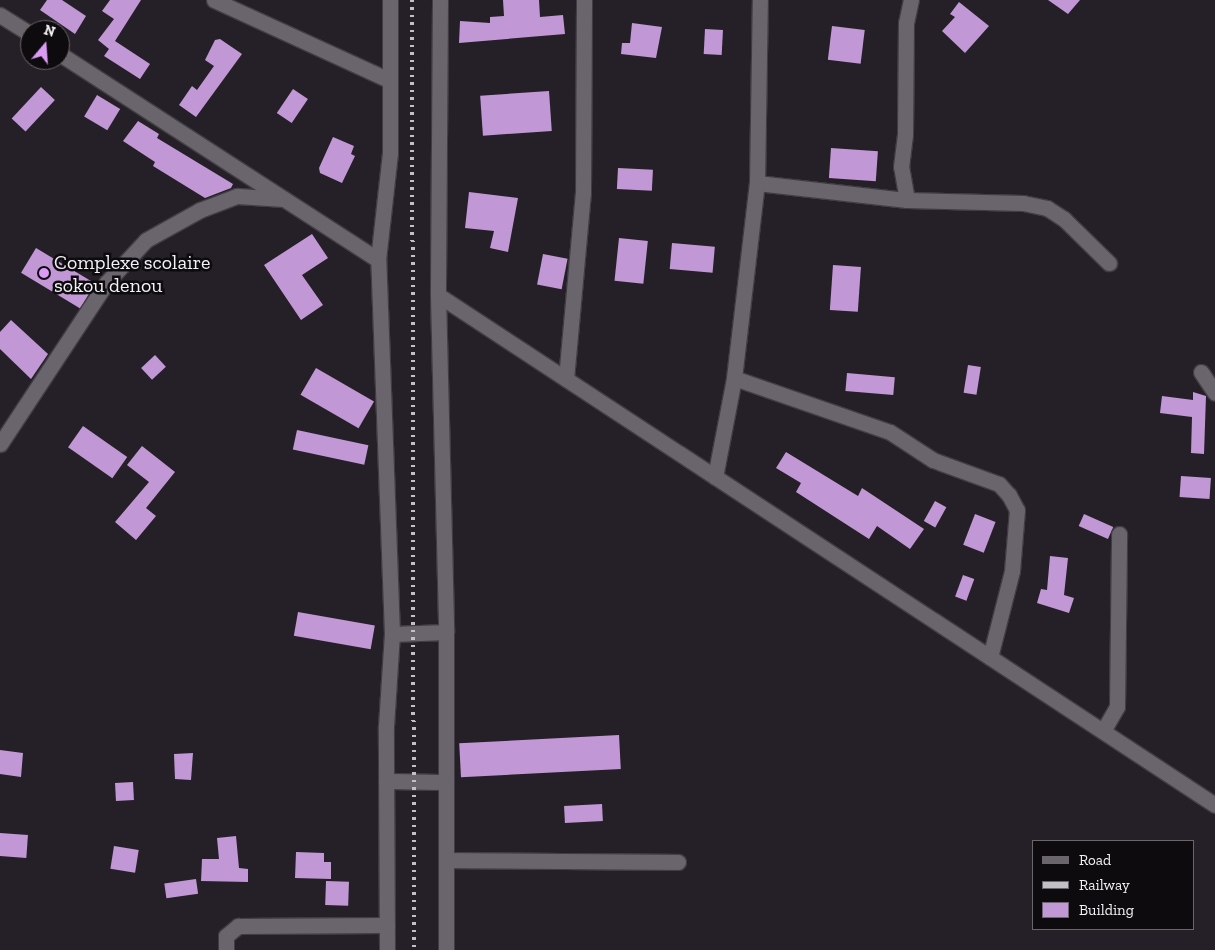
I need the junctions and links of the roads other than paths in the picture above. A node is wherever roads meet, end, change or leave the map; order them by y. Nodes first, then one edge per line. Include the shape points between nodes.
1 (214, 0) edge
2 (390, 0) edge
3 (440, 0) edge
4 (584, 0) edge
5 (760, 0) edge
6 (911, 0) edge
7 (0, 15) edge
8 (20, 28) edge
9 (70, 60) edge
10 (388, 80) junction
11 (757, 183) junction
12 (284, 198) junction
13 (907, 200) junction
14 (378, 260) junction
15 (1109, 263) dead end
16 (438, 295) junction
17 (1201, 372) dead end
18 (734, 378) junction
19 (566, 379) junction
20 (1215, 393) edge
21 (0, 444) edge
22 (715, 477) junction
23 (1120, 534) dead end
24 (446, 632) junction
25 (392, 634) junction
26 (990, 657) junction
27 (1103, 731) junction
28 (386, 781) junction
29 (445, 782) junction
30 (1215, 805) edge
31 (447, 860) junction
32 (678, 862) dead end
33 (387, 926) junction
34 (226, 950) edge
35 (387, 950) edge
36 (446, 950) edge

1 - 10 street
2 - 10 street
3 - 16 street
4 - 19 street via 583,193
5 - 11 street
6 - 13 street via 906,23 905,135 900,167
7 - 8 street
9 - 12 street
10 - 14 street via 390,153
11 - 13 street
11 - 18 street
12 - 14 street
12 - 21 street via 237,196 200,210 146,240 107,282
13 - 15 street via 1023,203 1047,208 1064,219
14 - 25 street
16 - 19 street
16 - 24 street
17 - 20 street
18 - 22 street
18 - 26 street via 890,432 933,460 999,484 1017,510 1012,570
19 - 22 street
22 - 26 street
23 - 27 street via 1117,708
24 - 25 street
24 - 29 street
25 - 28 street
26 - 27 street
27 - 30 street
28 - 29 street
28 - 33 street
29 - 31 street
31 - 32 street
31 - 36 street
33 - 34 street via 238,926 226,936
33 - 35 street

